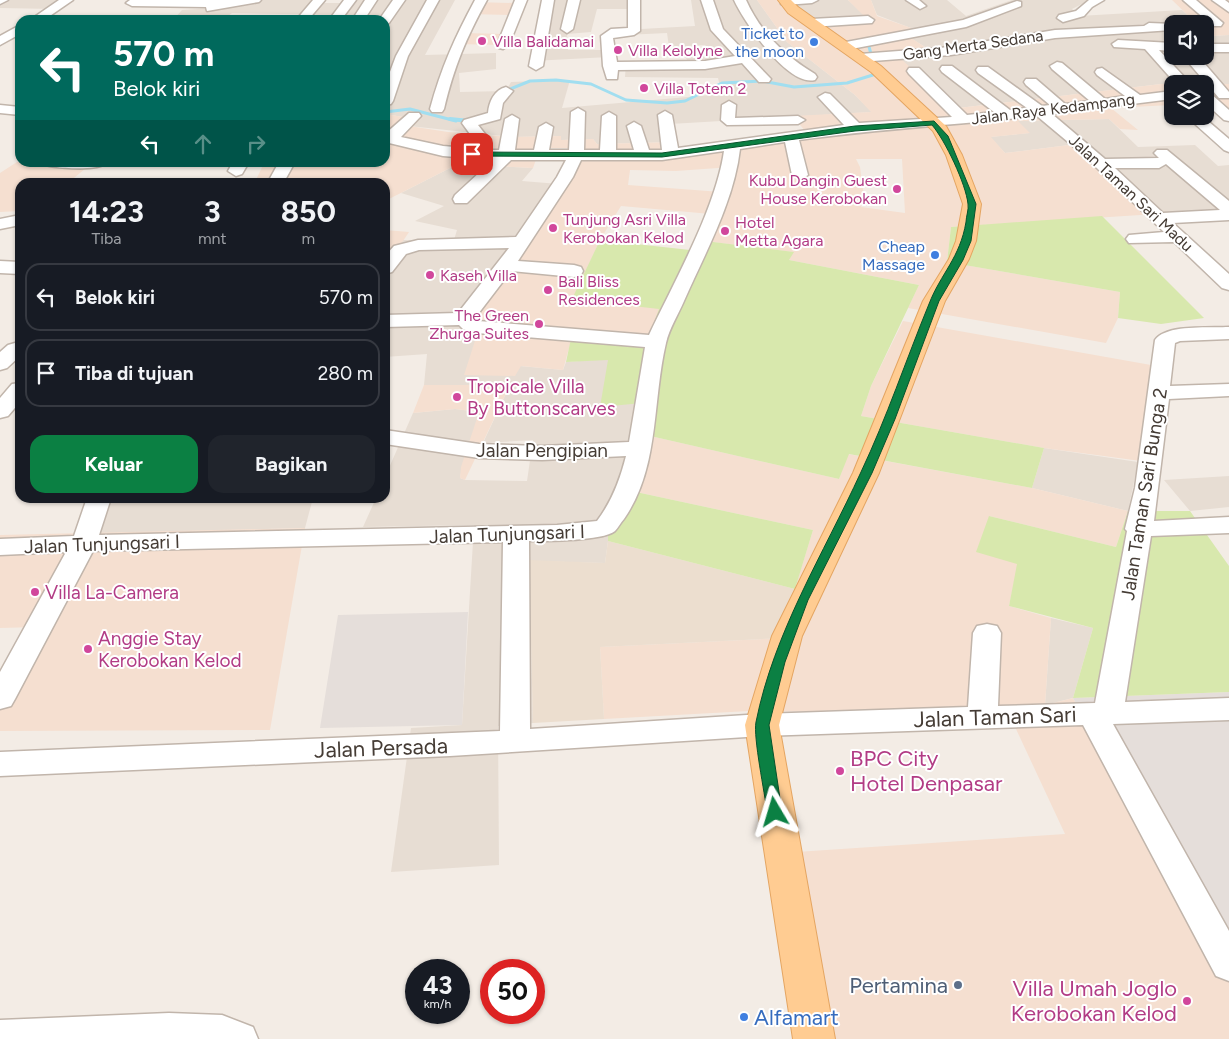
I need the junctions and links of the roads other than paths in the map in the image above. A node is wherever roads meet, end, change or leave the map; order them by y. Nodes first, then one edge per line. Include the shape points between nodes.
1 (67, 0) edge
2 (255, 0) edge
3 (319, 0) edge
4 (350, 0) edge
5 (371, 0) edge
6 (399, 0) edge
7 (433, 0) edge
8 (481, 0) edge
9 (521, 0) edge
10 (548, 0) edge
11 (574, 0) edge
12 (634, 0) edge
13 (707, 0) edge
14 (740, 0) edge
15 (812, 0) edge
16 (1098, 0) edge
17 (1189, 0) edge
18 (1218, 0) edge
19 (784, 1) edge
20 (133, 2) edge
21 (181, 2) edge
22 (224, 4) junction
23 (1017, 4) dead end
24 (211, 9) dead end
25 (859, 9) dead end
26 (1229, 9) edge
27 (952, 14) dead end
28 (44, 15) edge
29 (306, 15) edge
30 (339, 15) edge
31 (361, 15) edge
32 (388, 15) edge
33 (987, 16) junction
34 (868, 20) junction
35 (1004, 21) dead end
36 (1217, 23) dead end
37 (811, 24) junction
38 (1022, 26) dead end
39 (1148, 27) junction
40 (1164, 27) edge
41 (567, 29) dead end
42 (888, 30) dead end
43 (15, 32) edge
44 (920, 32) junction
45 (1086, 32) junction
46 (1055, 34) junction
47 (1164, 40) edge
48 (0, 41) edge
49 (503, 45) dead end
50 (732, 46) junction
51 (718, 47) dead end
52 (843, 47) junction
53 (1164, 47) edge
54 (1150, 48) dead end
55 (1214, 48) edge
56 (1229, 48) edge
57 (860, 58) junction
58 (744, 59) junction
59 (1199, 65) edge
60 (536, 66) dead end
61 (1057, 66) dead end
62 (947, 70) dead end
63 (983, 70) dead end
64 (914, 71) dead end
65 (1102, 72) dead end
66 (1176, 75) edge
67 (810, 77) dead end
68 (764, 78) dead end
69 (1031, 82) dead end
70 (390, 90) edge
71 (506, 91) dead end
72 (1227, 95) edge
73 (1214, 96) edge
74 (1164, 97) edge
75 (825, 98) dead end
76 (1136, 98) junction
77 (790, 103) dead end
78 (1101, 103) junction
79 (1214, 104) edge
80 (729, 105) dead end
81 (0, 108) edge
82 (1063, 108) junction
83 (437, 109) dead end
84 (15, 111) edge
85 (578, 112) dead end
86 (1041, 112) junction
87 (665, 115) dead end
88 (1007, 115) junction
89 (414, 116) dead end
90 (609, 116) dead end
91 (1229, 117) edge
92 (512, 119) dead end
93 (798, 120) junction
94 (964, 120) junction
95 (934, 123) junction
96 (1204, 125) edge
97 (634, 126) dead end
98 (546, 127) dead end
99 (855, 128) junction
100 (807, 135) junction
101 (390, 136) edge
102 (791, 137) junction
103 (390, 139) edge
104 (733, 144) junction
105 (1229, 147) edge
106 (472, 154) junction
107 (671, 154) junction
108 (576, 155) junction
109 (608, 155) junction
110 (643, 155) junction
111 (506, 156) junction
112 (540, 156) junction
113 (1101, 164) junction
114 (93, 167) edge
115 (284, 167) edge
116 (800, 175) dead end
117 (80, 178) dead end
118 (278, 178) edge
119 (461, 200) dead end
120 (1229, 209) edge
121 (1229, 215) edge
122 (1159, 218) junction
123 (15, 221) edge
124 (0, 224) edge
125 (1179, 237) junction
126 (1135, 239) dead end
127 (520, 242) junction
128 (390, 262) edge
129 (506, 265) junction
130 (0, 267) edge
131 (15, 268) edge
132 (574, 271) dead end
133 (1229, 284) edge
134 (464, 319) junction
135 (390, 321) edge
136 (1229, 333) edge
137 (656, 342) junction
138 (12, 349) edge
139 (0, 364) edge
140 (1229, 390) edge
141 (1160, 393) junction
142 (15, 394) edge
143 (0, 411) edge
144 (390, 438) edge
145 (639, 449) junction
146 (98, 503) edge
147 (1229, 525) edge
148 (1138, 529) junction
149 (516, 534) junction
150 (84, 543) junction
151 (0, 547) edge
152 (987, 634) dead end
153 (0, 698) edge
154 (1229, 709) edge
155 (1100, 713) junction
156 (982, 717) junction
157 (762, 725) junction
158 (515, 741) junction
159 (0, 764) edge
160 (1229, 965) edge
161 (0, 1038) edge
162 (239, 1039) edge
163 (814, 1039) edge

1 - 28 street
2 - 22 street
3 - 29 street
4 - 30 street
5 - 31 street
6 - 32 street
7 - 70 street via 402,56
8 - 83 street via 458,42
9 - 49 street
10 - 60 street
11 - 41 street
12 - 58 street via 634,30 607,36 611,71 720,64 718,61
13 - 50 street via 714,26
14 - 67 street via 761,39
15 - 19 street
16 - 45 street, Gang Merta Sedana via 1080,14 1063,18
17 - 36 street
18 - 26 street
19 - 37 main road
20 - 21 street
21 - 22 street
22 - 24 street
23 - 33 street
25 - 34 street
27 - 44 street via 902,24
33 - 35 street
33 - 44 street
34 - 37 street
34 - 42 street
37 - 52 main road
38 - 46 street
39 - 40 street
39 - 45 street, Gang Merta Sedana
39 - 47 street, Gang Merta Sedana
43 - 48 street
44 - 52 street
45 - 46 street, Gang Merta Sedana
45 - 53 street, Gang Merta Sedana via 1110,44
46 - 57 street, Gang Merta Sedana via 951,51
50 - 51 street
50 - 58 street
52 - 57 main road
54 - 66 street
55 - 56 street
57 - 95 main road
58 - 68 street
59 - 72 street
61 - 78 street
62 - 88 street
63 - 86 street, Jalan Taman Sari Madu
64 - 94 street
65 - 76 street
69 - 82 street
71 - 106 street via 496,102 495,116 469,123 478,134
72 - 73 street
74 - 76 street, Jalan Raya Kedampang
75 - 99 street
76 - 78 street, Jalan Raya Kedampang
77 - 93 street
78 - 82 street, Jalan Raya Kedampang
79 - 91 street
80 - 93 street via 728,120 732,122
81 - 84 street
82 - 86 street, Jalan Raya Kedampang
85 - 108 street
86 - 88 street, Jalan Raya Kedampang
86 - 113 street, Jalan Taman Sari Madu
87 - 107 street
88 - 94 street, Jalan Raya Kedampang
89 - 101 street
90 - 109 street
92 - 111 street
93 - 100 street
94 - 95 street, Jalan Raya Kedampang
95 - 99 street, Jalan Raya Kedampang
95 - 157 main road via 954,155 972,204 966,241 959,260 934,301 866,473 787,636
96 - 105 street
97 - 110 street
98 - 112 street
99 - 100 street, Jalan Raya Kedampang
100 - 102 street, Jalan Raya Kedampang
102 - 104 street, Jalan Raya Kedampang
102 - 116 street
103 - 106 street, Jalan Raya Kedampang via 426,148
104 - 107 street, Jalan Raya Kedampang
104 - 137 street, Jalan Tunjungsari I via 727,176 714,213
106 - 111 street, Jalan Raya Kedampang
107 - 110 street, Jalan Raya Kedampang
108 - 109 street, Jalan Raya Kedampang
108 - 112 street, Jalan Raya Kedampang
108 - 127 street via 550,202
109 - 110 street, Jalan Raya Kedampang
111 - 112 street, Jalan Raya Kedampang
111 - 119 street
113 - 120 street via 1161,158
113 - 122 street, Jalan Taman Sari Madu
114 - 117 street
115 - 118 street
121 - 122 street
122 - 125 street, Jalan Taman Sari Madu
123 - 124 street
125 - 126 street
125 - 133 street, Jalan Taman Sari Madu
127 - 128 street via 418,245 400,250
127 - 129 street
129 - 132 street
129 - 134 street
130 - 131 street
134 - 135 street
134 - 137 street via 477,327
136 - 141 street, Jalan Taman Sari Bunga 2 via 1166,338
137 - 145 street, Jalan Tunjungsari I
138 - 139 street
140 - 141 street
141 - 148 street, Jalan Taman Sari Bunga 2
142 - 143 street
144 - 145 street, Jalan Pengipian via 479,451 542,453
145 - 149 street, Jalan Tunjungsari I via 633,476 621,505 606,526 578,532
146 - 150 street
147 - 148 street
148 - 155 street, Jalan Taman Sari Bunga 2 via 1133,574
149 - 150 street, Jalan Tunjungsari I
149 - 158 street
150 - 151 street, Jalan Tunjungsari I
150 - 153 street
152 - 156 street
154 - 155 street, Jalan Taman Sari
155 - 156 street, Jalan Taman Sari
155 - 160 street
156 - 157 street, Jalan Taman Sari
157 - 158 street, Jalan Persada
157 - 163 main road
158 - 159 street, Jalan Persada
161 - 162 street via 169,1030 222,1032

